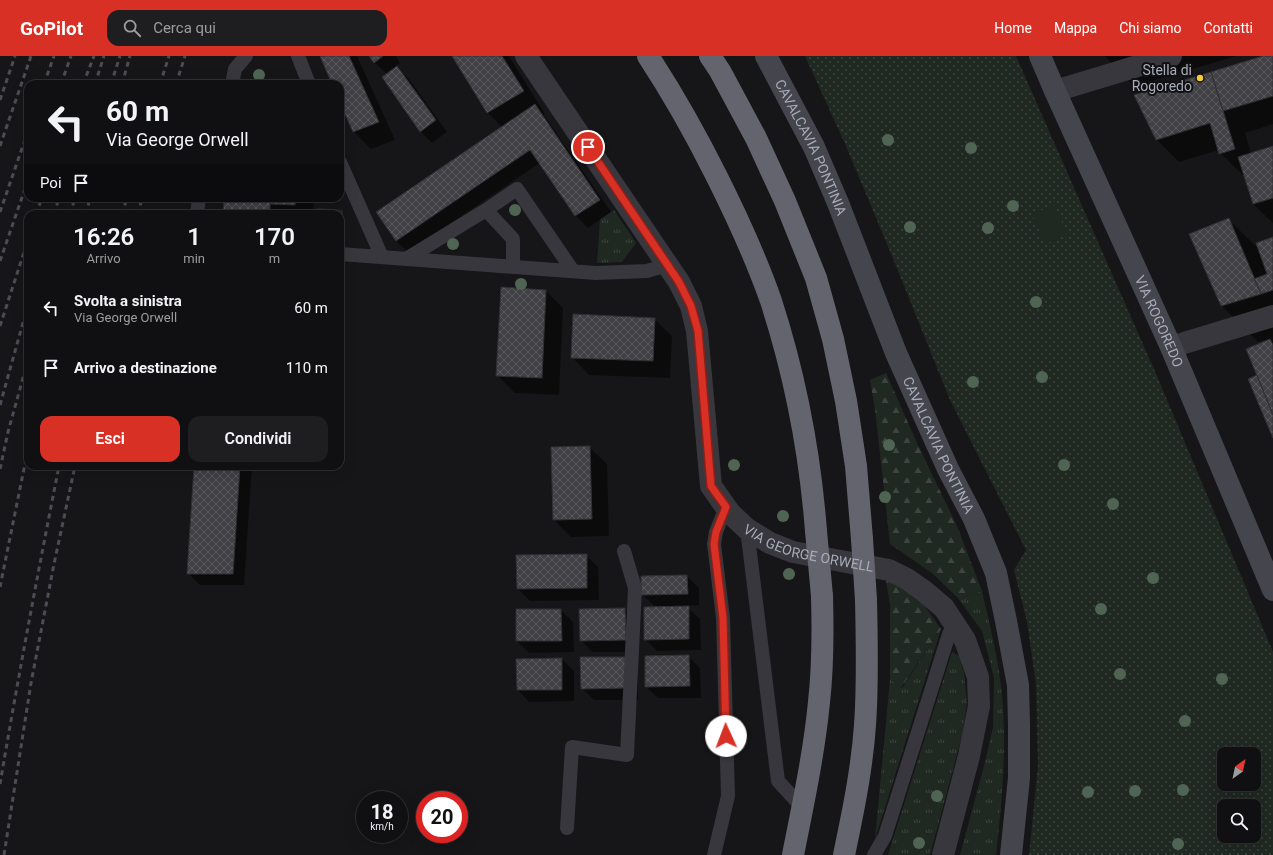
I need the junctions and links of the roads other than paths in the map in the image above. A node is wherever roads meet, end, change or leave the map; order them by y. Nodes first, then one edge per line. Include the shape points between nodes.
1 (246, 56) edge
2 (298, 56) edge
3 (526, 56) edge
4 (648, 56) edge
5 (710, 56) edge
6 (766, 56) edge
7 (1040, 56) edge
8 (1172, 56) edge
9 (233, 80) edge
10 (307, 80) edge
11 (1055, 91) junction
12 (344, 171) edge
13 (486, 210) junction
14 (344, 254) edge
15 (382, 257) junction
16 (406, 259) junction
17 (667, 265) junction
18 (513, 267) junction
19 (573, 271) junction
20 (1273, 316) edge
21 (1170, 347) junction
22 (726, 507) junction
23 (747, 529) junction
24 (624, 551) dead end
25 (1273, 590) edge
26 (955, 624) junction
27 (802, 807) junction
28 (567, 828) dead end
29 (714, 855) edge
30 (783, 855) edge
31 (793, 855) edge
32 (844, 855) edge
33 (874, 855) edge
34 (943, 855) edge
35 (1011, 855) edge

1 - 9 lane via 235,69
2 - 10 lane
3 - 17 street, VIA GEORGE ORWELL
4 - 27 highway, bridge via 704,151 741,224 770,300 789,364 803,431 812,487 822,596 823,647 819,702
5 - 32 highway, bridge via 756,138 816,278 833,339 846,401 856,466 866,600 867,658 865,725 856,801
6 - 35 street, CAVALCAVIA PONTINIA via 814,147 896,353 948,469 974,518 996,573 1018,685 1019,778
7 - 11 street, VIA ROGOREDO
8 - 11 street
11 - 21 street, VIA ROGOREDO
12 - 15 lane
13 - 16 lane
13 - 18 lane via 513,239
13 - 19 lane via 516,189
14 - 15 lane
15 - 16 lane
16 - 18 lane
17 - 19 lane via 647,271
17 - 22 street, VIA GEORGE ORWELL via 691,306 698,331 711,486
18 - 19 lane
20 - 21 street
21 - 25 street, VIA ROGOREDO
22 - 23 street, VIA GEORGE ORWELL
22 - 29 lane via 714,544 723,618 728,796
23 - 26 street, VIA GEORGE ORWELL via 770,543 793,552 889,570 924,591 944,608
23 - 27 lane via 778,781
24 - 28 lane via 635,588 627,755 572,747
26 - 33 lane via 947,640 885,836
26 - 34 street, VIA GEORGE ORWELL via 965,640 978,677 979,706 969,756
27 - 30 highway
27 - 31 highway

